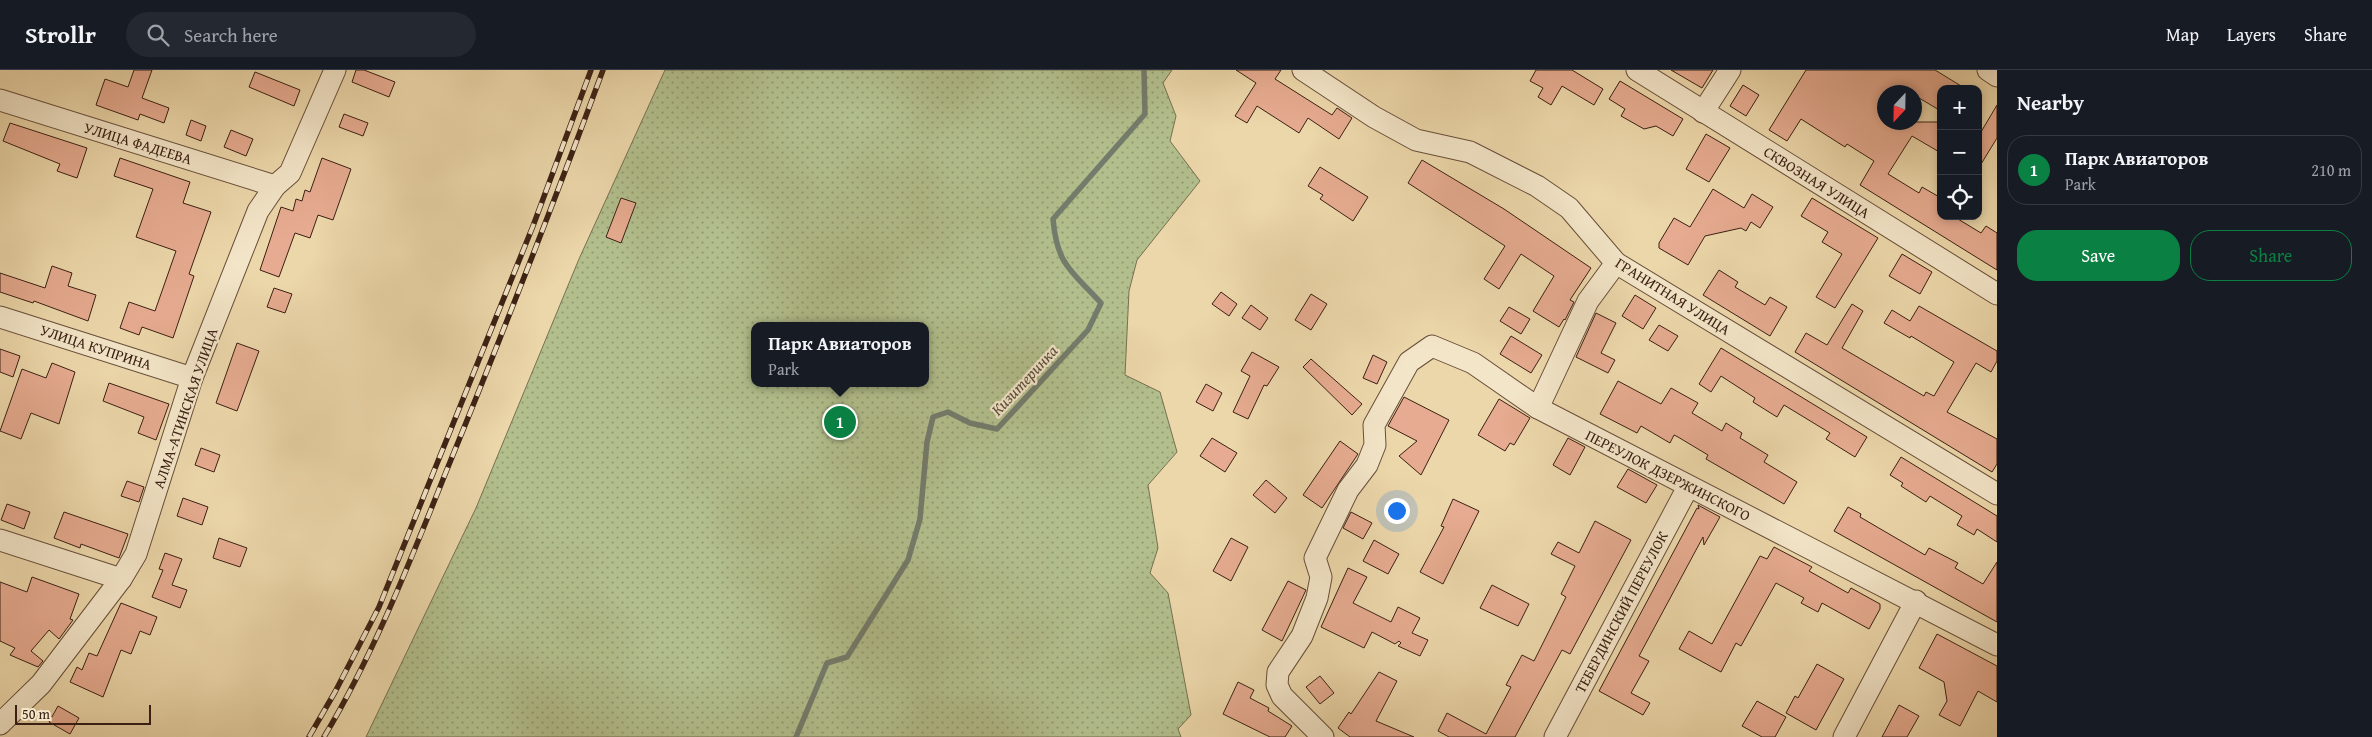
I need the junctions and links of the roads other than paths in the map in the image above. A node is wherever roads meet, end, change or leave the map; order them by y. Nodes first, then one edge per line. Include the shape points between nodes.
1 (335, 70) edge
2 (1303, 70) edge
3 (1637, 70) edge
4 (1730, 70) edge
5 (1988, 70) edge
6 (1997, 76) edge
7 (0, 100) edge
8 (1703, 112) junction
9 (275, 186) junction
10 (1616, 263) junction
11 (1997, 294) edge
12 (0, 317) edge
13 (192, 378) junction
14 (1538, 408) junction
15 (1688, 487) junction
16 (1997, 494) edge
17 (0, 540) edge
18 (121, 579) junction
19 (1916, 601) junction
20 (1997, 645) edge
21 (0, 724) edge
22 (1323, 737) edge
23 (1554, 737) edge
24 (1844, 737) edge

1 - 9 street, АЛМА-АТИНСКАЯ УЛИЦА via 290,173
2 - 10 street, ГРАНИТНАЯ УЛИЦА via 1374,117 1416,140 1470,152 1537,186 1569,208
3 - 8 street, СКВОЗНАЯ УЛИЦА
4 - 8 street
5 - 6 street
7 - 9 street, УЛИЦА ФАДЕЕВА
8 - 11 street, СКВОЗНАЯ УЛИЦА
9 - 13 street, АЛМА-АТИНСКАЯ УЛИЦА via 258,211
10 - 14 street via 1588,301
10 - 16 street, ГРАНИТНАЯ УЛИЦА
12 - 13 street, УЛИЦА КУПРИНА
13 - 18 street, АЛМА-АТИНСКАЯ УЛИЦА via 136,554
14 - 15 street, ПЕРЕУЛОК ДЗЕРЖИНСКОГО
14 - 22 street, ПЕРЕУЛОК ДЗЕРЖИНСКОГО via 1473,363 1432,346 1409,362 1374,425 1375,445 1367,465 1348,490 1315,558 1321,577 1317,598 1302,636 1278,672 1277,685 1282,696
15 - 19 street, ПЕРЕУЛОК ДЗЕРЖИНСКОГО
15 - 23 street, ТЕБЕРДИНСКИЙ ПЕРЕУЛОК
17 - 18 street
18 - 21 street, АЛМА-АТИНСКАЯ УЛИЦА via 41,684
19 - 20 street, ПЕРЕУЛОК ДЗЕРЖИНСКОГО
19 - 24 street

